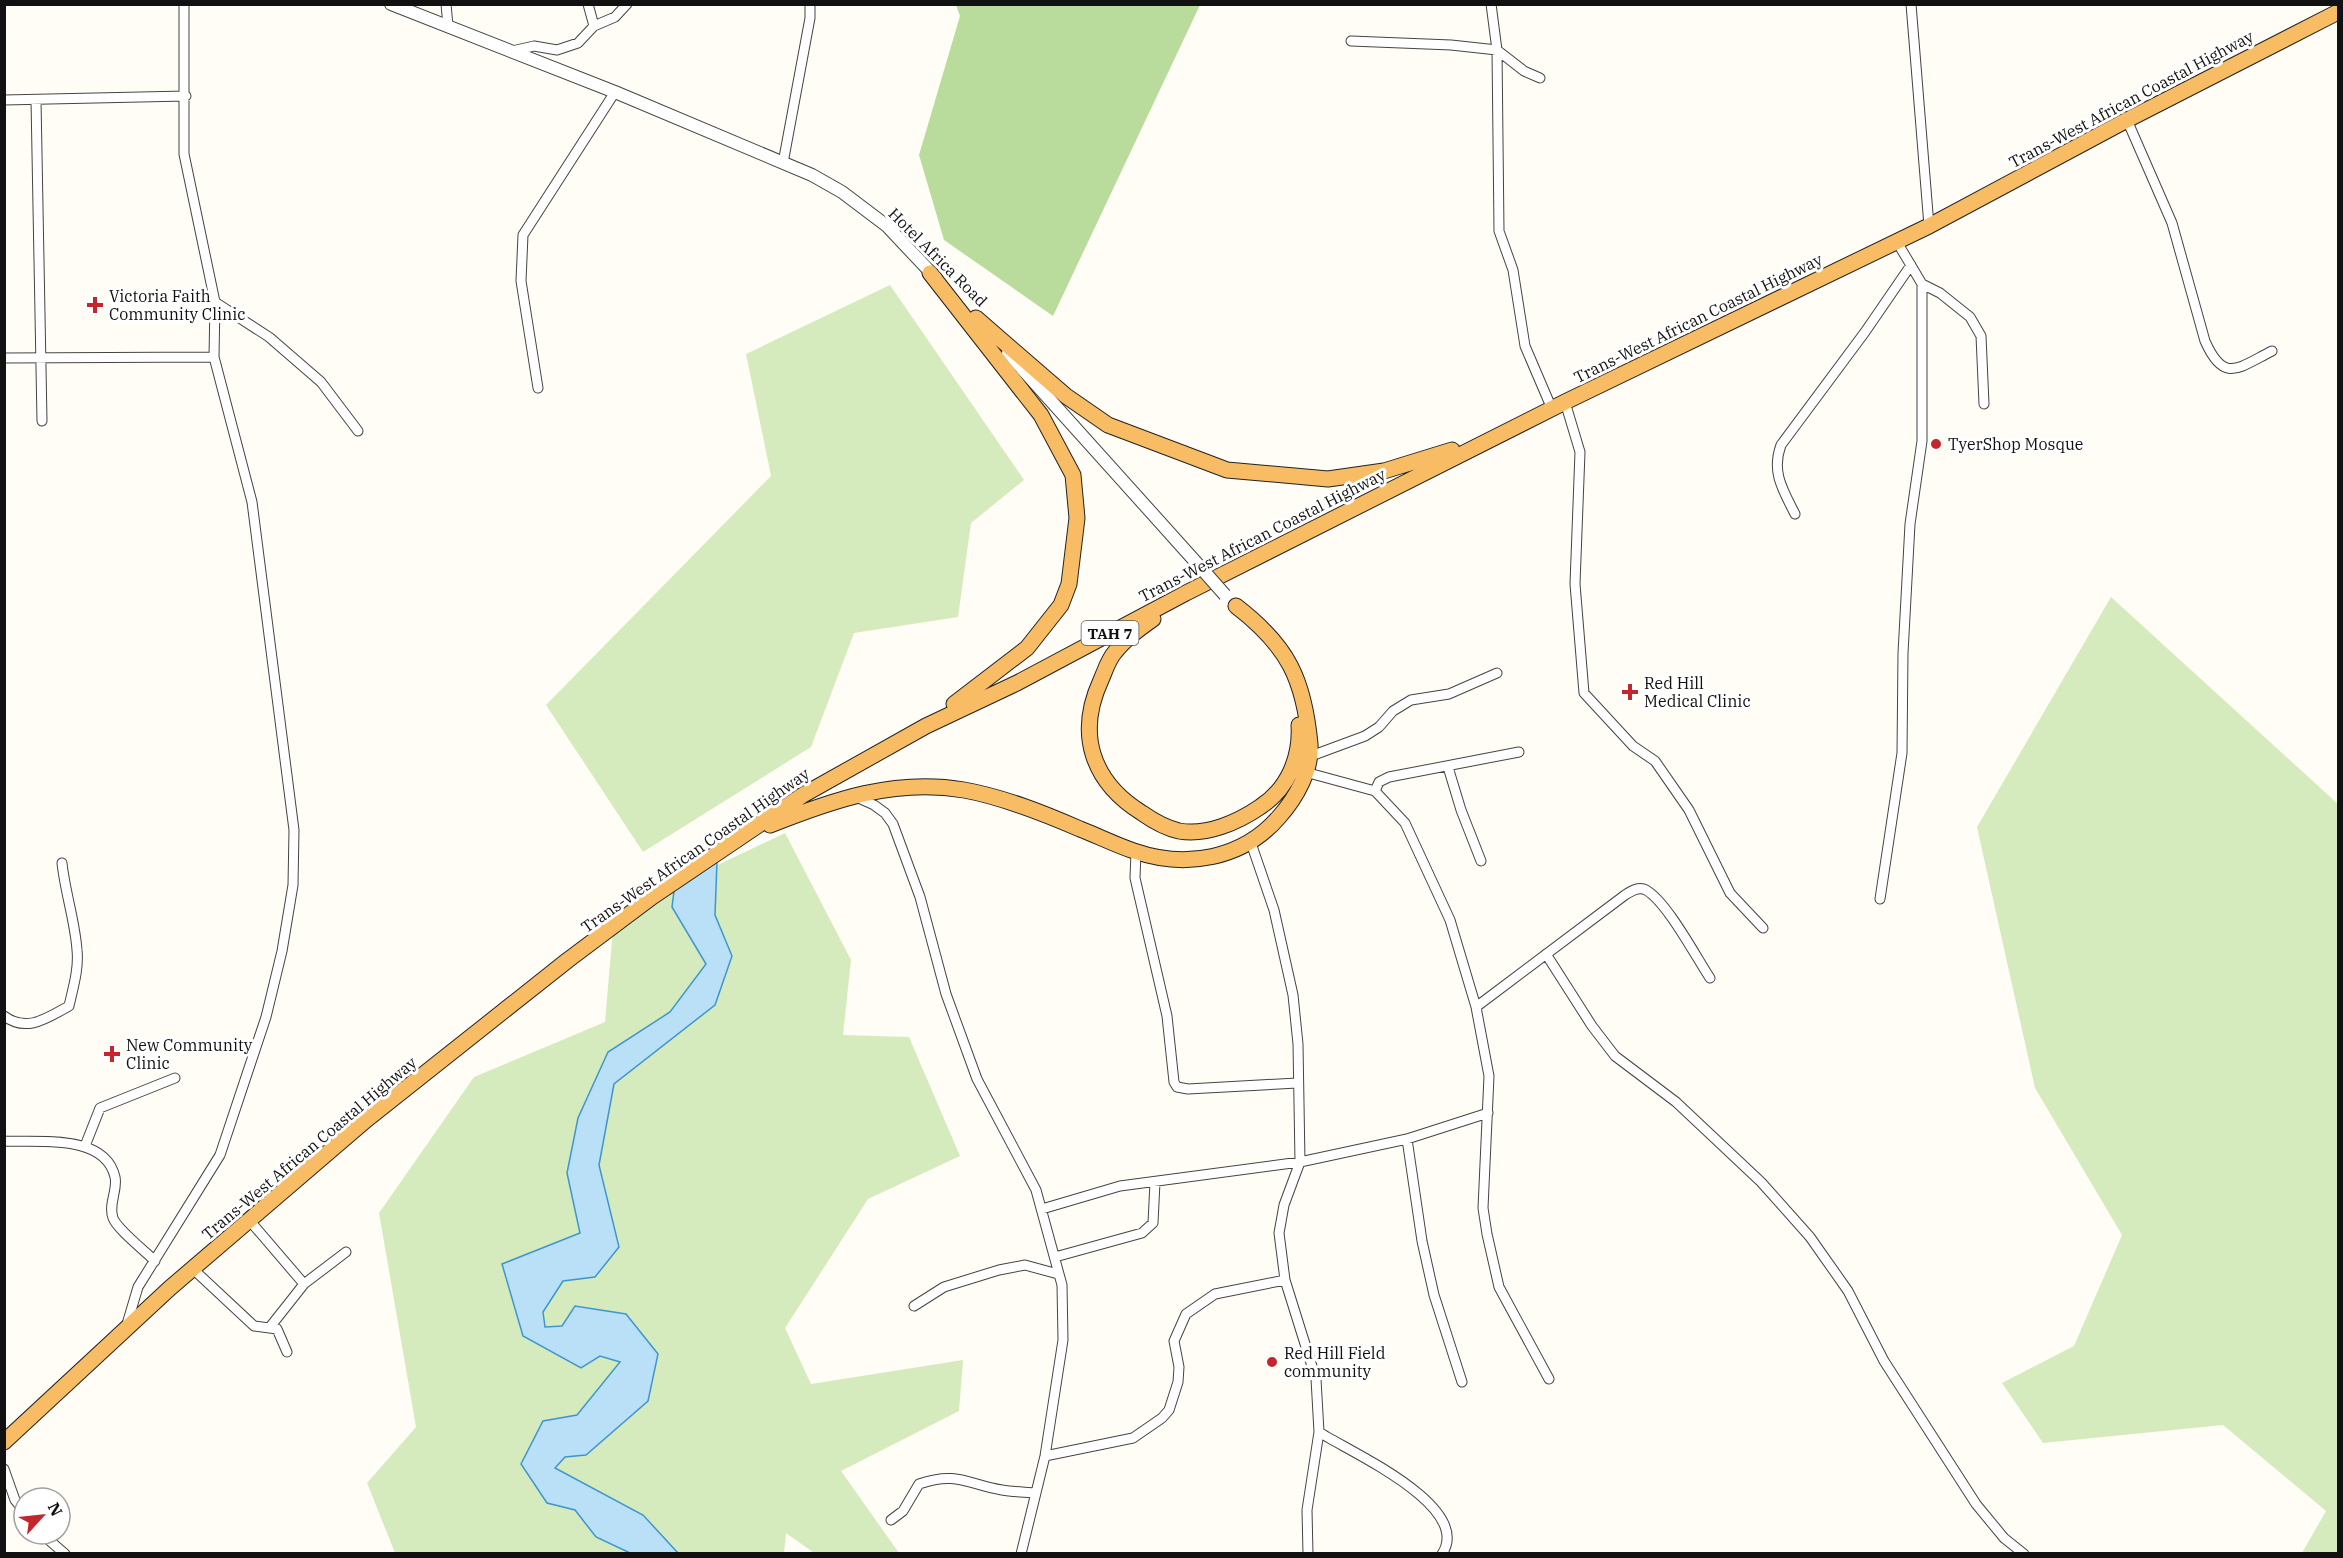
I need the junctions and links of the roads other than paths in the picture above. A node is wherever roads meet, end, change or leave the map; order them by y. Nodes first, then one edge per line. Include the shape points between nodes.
1 (184, 4) edge
2 (392, 4) edge
3 (446, 4) edge
4 (588, 4) edge
5 (627, 4) edge
6 (810, 4) edge
7 (1491, 4) edge
8 (1911, 4) edge
9 (2338, 12) edge
10 (448, 26) junction
11 (594, 26) junction
12 (1351, 41) dead end
13 (1497, 50) junction
14 (512, 51) junction
15 (1540, 78) dead end
16 (615, 92) junction
17 (186, 96) junction
18 (36, 99) junction
19 (4, 100) edge
20 (2127, 120) junction
21 (783, 163) junction
22 (1929, 226) junction
23 (1897, 242) junction
24 (1911, 265) junction
25 (930, 273) junction
26 (1922, 284) junction
27 (215, 302) junction
28 (976, 318) junction
29 (2272, 351) dead end
30 (214, 357) junction
31 (4, 358) edge
32 (42, 358) junction
33 (538, 388) dead end
34 (1984, 404) dead end
35 (1558, 406) junction
36 (1536, 418) junction
37 (42, 421) dead end
38 (358, 431) dead end
39 (1795, 514) dead end
40 (1186, 593) junction
41 (1231, 601) junction
42 (1497, 673) dead end
43 (926, 726) junction
44 (1519, 752) dead end
45 (1311, 756) junction
46 (1448, 767) junction
47 (1305, 772) junction
48 (1375, 791) junction
49 (852, 795) junction
50 (742, 836) junction
51 (1251, 843) junction
52 (1136, 852) junction
53 (1482, 861) dead end
54 (62, 862) dead end
55 (1880, 899) dead end
56 (1763, 928) dead end
57 (1546, 954) junction
58 (1710, 978) dead end
59 (1476, 1007) junction
60 (4, 1016) edge
61 (174, 1078) dead end
62 (1297, 1083) junction
63 (1488, 1113) junction
64 (1407, 1139) junction
65 (4, 1141) edge
66 (85, 1146) junction
67 (1300, 1162) junction
68 (1155, 1182) junction
69 (1042, 1209) junction
70 (250, 1221) junction
71 (346, 1252) dead end
72 (1055, 1257) junction
73 (155, 1261) junction
74 (193, 1269) junction
75 (1058, 1274) junction
76 (1285, 1280) junction
77 (304, 1284) junction
78 (915, 1306) dead end
79 (270, 1327) junction
80 (126, 1329) junction
81 (287, 1352) dead end
82 (1549, 1379) dead end
83 (1462, 1382) dead end
84 (1319, 1432) junction
85 (4, 1442) edge
86 (1045, 1456) junction
87 (4, 1469) edge
88 (12, 1492) edge
89 (1035, 1493) junction
90 (891, 1520) dead end
91 (1021, 1554) edge
92 (1308, 1554) edge
93 (1442, 1554) edge
94 (2024, 1554) edge

1 - 17 street
2 - 10 street, Hotel Africa Road
3 - 10 street
4 - 11 street
5 - 11 street via 615,17
6 - 21 street
7 - 13 street
8 - 22 street
9 - 20 highway, Trans-West African Coastal Highway / TAH 7
10 - 14 street, Hotel Africa Road
11 - 14 street via 578,43 557,50 534,45
12 - 13 street
13 - 15 street
13 - 35 street via 1499,231 1513,270 1525,346
14 - 16 street, Hotel Africa Road
16 - 21 street, Hotel Africa Road
16 - 33 street via 523,235 521,281
17 - 18 street
17 - 27 street via 184,154
18 - 19 street
18 - 32 street
20 - 22 highway, Trans-West African Coastal Highway / TAH 7
20 - 29 street via 2172,223 2213,359 2220,367 2230,369
21 - 25 street, Hotel Africa Road via 842,192 887,226
22 - 23 highway, Trans-West African Coastal Highway / TAH 7
23 - 24 street
23 - 35 highway, Trans-West African Coastal Highway / TAH 7
24 - 26 street
24 - 39 street via 1781,445 1776,457 1776,476
25 - 28 street, Hotel Africa Road
25 - 43 highway via 1041,415 1073,475 1077,518 1069,584 1061,605 1027,648
26 - 34 street via 1970,317 1981,336
26 - 55 street via 1922,441 1909,536 1902,753
27 - 30 street
27 - 38 street via 269,337 321,382
28 - 36 highway via 1066,396 1108,425 1227,470 1328,478 1384,471 1443,454
28 - 41 street, Hotel Africa Road, bridge
30 - 32 street
30 - 73 street via 252,502 294,830 293,885 266,1017 223,1145
31 - 32 street
32 - 37 street
35 - 36 highway, Trans-West African Coastal Highway / TAH 7
35 - 56 street via 1580,452 1575,584 1584,693 1633,746 1655,761 1689,810 1730,893
36 - 40 highway, Trans-West African Coastal Highway / TAH 7
40 - 41 highway via 1113,653 1092,698 1087,724 1101,776 1125,803 1179,831 1211,829 1242,819 1272,799 1294,768 1300,741 1299,711 1292,685 1259,630
40 - 43 highway, Trans-West African Coastal Highway / TAH 7
41 - 45 highway via 1262,626 1298,678 1306,705
42 - 45 street via 1449,694 1411,700 1365,736
43 - 50 highway, Trans-West African Coastal Highway / TAH 7 via 803,795
44 - 46 street
45 - 47 highway
46 - 48 street via 1389,777 1379,782
46 - 53 street
47 - 48 street
47 - 51 highway via 1291,804
48 - 59 street via 1405,823 1450,920
49 - 50 highway
49 - 52 highway via 898,787 963,790 1030,809
49 - 69 street via 874,805 893,824 920,897 945,994 977,1079 1036,1190
50 - 70 highway, Trans-West African Coastal Highway / TAH 7 via 568,960 366,1120
51 - 52 highway via 1219,856 1186,861
51 - 62 street via 1274,910 1293,995
52 - 62 street via 1135,878 1167,1016 1174,1082 1188,1089
54 - 60 street via 78,951 69,1006 38,1023 15,1024
57 - 58 street via 1624,895 1640,889 1646,890 1666,911
57 - 59 street
57 - 94 street via 1615,1056 1684,1110 1761,1182 1810,1237 1848,1291 1884,1361 1976,1504 2004,1538
59 - 63 street via 1489,1076
61 - 66 street via 100,1108
62 - 67 street
63 - 64 street
63 - 82 street via 1483,1208 1486,1234 1499,1287
64 - 67 street
64 - 83 street via 1434,1295
65 - 66 street
66 - 73 street via 104,1155 113,1168 113,1220
67 - 68 street
67 - 76 street via 1284,1205 1279,1233
68 - 69 street via 1120,1186
68 - 72 street via 1153,1223 1142,1233
69 - 72 street
70 - 74 highway, Trans-West African Coastal Highway / TAH 7
70 - 77 street
71 - 77 street
72 - 75 street
73 - 80 street via 138,1287
74 - 79 street via 254,1326
74 - 80 highway, Trans-West African Coastal Highway / TAH 7
75 - 78 street via 1025,1265 999,1270 944,1287
75 - 86 street via 1062,1285 1063,1340
76 - 84 street via 1316,1379
76 - 86 street via 1215,1294 1186,1314 1174,1341 1178,1382 1169,1410 1162,1418 1133,1438
77 - 79 street
79 - 81 street via 277,1329
80 - 85 highway, Trans-West African Coastal Highway / TAH 7
84 - 92 street via 1307,1510
84 - 93 street via 1375,1461 1416,1490 1446,1527 1448,1540
86 - 89 street
87 - 88 street
89 - 90 street via 1001,1490 966,1479 934,1479 919,1484 903,1511
89 - 91 street

